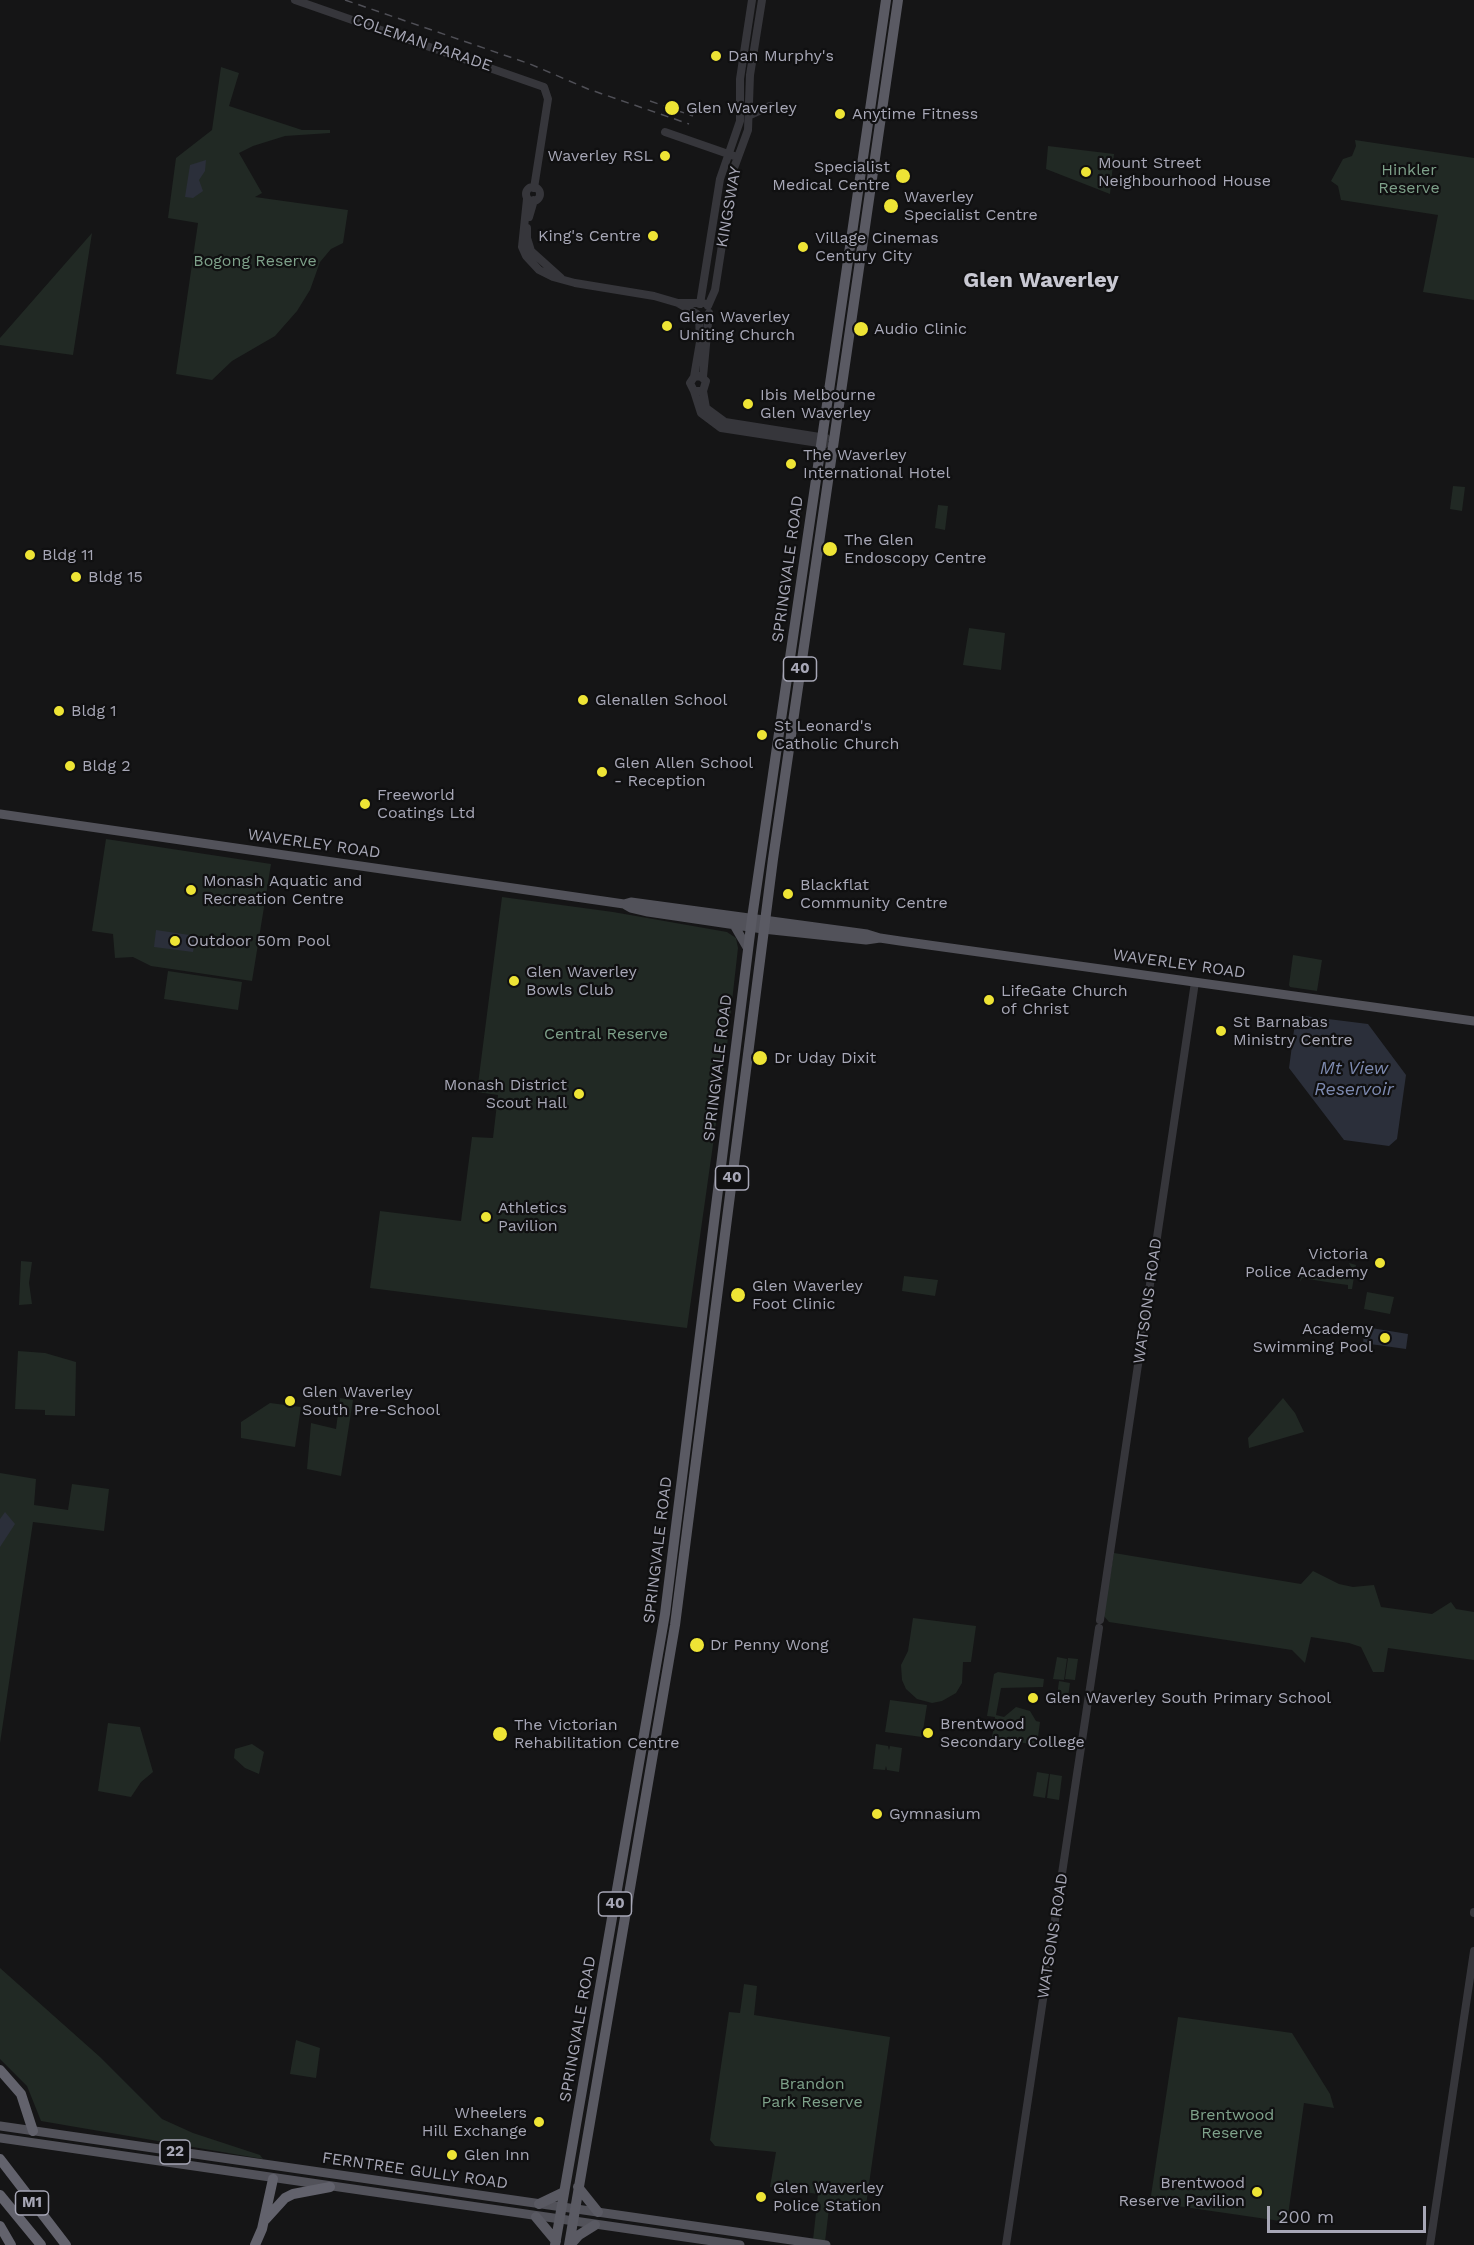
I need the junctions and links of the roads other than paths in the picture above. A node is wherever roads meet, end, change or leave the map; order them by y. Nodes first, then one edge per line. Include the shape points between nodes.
1 (295, 0) edge
2 (752, 0) edge
3 (762, 0) edge
4 (886, 0) edge
5 (898, 0) edge
6 (770, 106) dead end
7 (750, 115) junction
8 (665, 132) dead end
9 (729, 155) junction
10 (738, 157) junction
11 (722, 174) junction
12 (732, 176) junction
13 (859, 178) junction
14 (870, 187) junction
15 (857, 193) junction
16 (530, 199) junction
17 (854, 214) junction
18 (866, 215) junction
19 (561, 278) junction
20 (678, 303) junction
21 (704, 307) junction
22 (698, 315) junction
23 (698, 377) junction
24 (698, 391) junction
25 (827, 441) junction
26 (777, 788) junction
27 (0, 814) edge
28 (754, 903) junction
29 (767, 906) junction
30 (735, 920) junction
31 (752, 923) junction
32 (764, 924) junction
33 (779, 926) junction
34 (761, 944) junction
35 (748, 949) junction
36 (1196, 982) junction
37 (1474, 1021) edge
38 (1474, 1951) edge
39 (0, 2070) edge
40 (0, 2126) edge
41 (33, 2131) junction
42 (0, 2138) edge
43 (0, 2159) edge
44 (273, 2179) junction
45 (330, 2187) junction
46 (578, 2187) junction
47 (564, 2192) junction
48 (0, 2195) edge
49 (494, 2198) junction
50 (539, 2204) junction
51 (561, 2207) junction
52 (574, 2209) junction
53 (492, 2211) junction
54 (597, 2212) junction
55 (536, 2217) junction
56 (264, 2220) junction
57 (559, 2220) junction
58 (572, 2222) junction
59 (595, 2225) junction
60 (0, 2226) edge
61 (734, 2232) junction
62 (556, 2243) edge
63 (716, 2243) edge
64 (11, 2245) edge
65 (41, 2245) edge
66 (66, 2245) edge
67 (255, 2245) edge
68 (570, 2245) edge
69 (735, 2245) edge
70 (826, 2245) edge
71 (1006, 2245) edge
72 (1430, 2245) edge

1 - 16 street, COLEMAN PARADE via 535,82 546,90 548,99 534,188 541,192
2 - 9 street, KINGSWAY via 740,79 741,118
3 - 7 street, KINGSWAY via 750,75
4 - 13 highway, SPRINGVALE ROAD / 40
5 - 14 highway, SPRINGVALE ROAD / 40
6 - 7 street
7 - 10 street, KINGSWAY
8 - 9 street
9 - 10 street
9 - 11 street, KINGSWAY
10 - 12 street, KINGSWAY
11 - 12 street
11 - 21 street, KINGSWAY
12 - 21 street, KINGSWAY via 715,290
13 - 14 highway
13 - 15 highway, SPRINGVALE ROAD / 40
14 - 15 highway
14 - 18 highway, SPRINGVALE ROAD / 40
15 - 17 highway, SPRINGVALE ROAD / 40
16 - 19 street via 527,238 531,251
16 - 19 street via 521,240 523,251 553,278
17 - 18 highway
17 - 25 highway, SPRINGVALE ROAD / 40
18 - 25 highway, SPRINGVALE ROAD / 40
19 - 20 street
20 - 21 street
20 - 22 street
21 - 22 street
21 - 22 street via 704,317
21 - 23 street, KINGSWAY
22 - 23 street
23 - 24 street via 690,383
23 - 24 street via 707,383
24 - 25 street via 706,408 724,422
25 - 26 highway, SPRINGVALE ROAD / 40
26 - 28 highway, SPRINGVALE ROAD / 40
26 - 29 highway, SPRINGVALE ROAD / 40
27 - 30 main road, WAVERLEY ROAD
28 - 30 main road
28 - 31 highway, SPRINGVALE ROAD / 40
29 - 32 highway, SPRINGVALE ROAD / 40
29 - 33 main road
30 - 31 main road, WAVERLEY ROAD
30 - 35 main road
31 - 32 main road, WAVERLEY ROAD
31 - 35 highway, SPRINGVALE ROAD / 40
32 - 33 main road, WAVERLEY ROAD
32 - 34 highway, SPRINGVALE ROAD / 40
33 - 34 main road
33 - 36 main road, WAVERLEY ROAD
34 - 46 highway, SPRINGVALE ROAD / 40 via 675,1625
35 - 47 highway, SPRINGVALE ROAD / 40 via 665,1617
36 - 37 main road, WAVERLEY ROAD
36 - 71 street, WATSONS ROAD
38 - 72 street
39 - 41 highway via 21,2094
40 - 41 main road, FERNTREE GULLY ROAD / 22
41 - 49 main road, FERNTREE GULLY ROAD / 22
42 - 44 main road, FERNTREE GULLY ROAD / 22
43 - 66 highway, M1
44 - 45 main road, FERNTREE GULLY ROAD / 22
44 - 56 highway
45 - 53 main road, FERNTREE GULLY ROAD / 22
45 - 56 highway via 293,2194
46 - 52 highway, SPRINGVALE ROAD / 40
46 - 54 highway
47 - 50 highway
47 - 51 highway, SPRINGVALE ROAD / 40
48 - 65 highway, M1
49 - 50 main road, FERNTREE GULLY ROAD / 22
49 - 53 main road
50 - 51 main road, FERNTREE GULLY ROAD / 22
51 - 52 main road, FERNTREE GULLY ROAD / 22
51 - 57 highway, SPRINGVALE ROAD / 40
52 - 54 main road, FERNTREE GULLY ROAD / 22
52 - 58 highway, SPRINGVALE ROAD / 40
53 - 55 main road, FERNTREE GULLY ROAD / 22
54 - 61 main road, FERNTREE GULLY ROAD / 22
55 - 57 main road, FERNTREE GULLY ROAD / 22
55 - 62 highway
56 - 67 highway
57 - 58 main road, FERNTREE GULLY ROAD / 22
57 - 62 highway, SPRINGVALE ROAD / 40
58 - 59 main road, FERNTREE GULLY ROAD / 22
58 - 68 highway, SPRINGVALE ROAD / 40
59 - 63 main road, FERNTREE GULLY ROAD / 22
59 - 68 highway
60 - 64 highway
61 - 69 street
61 - 70 main road, FERNTREE GULLY ROAD / 22
63 - 69 main road, FERNTREE GULLY ROAD / 22

